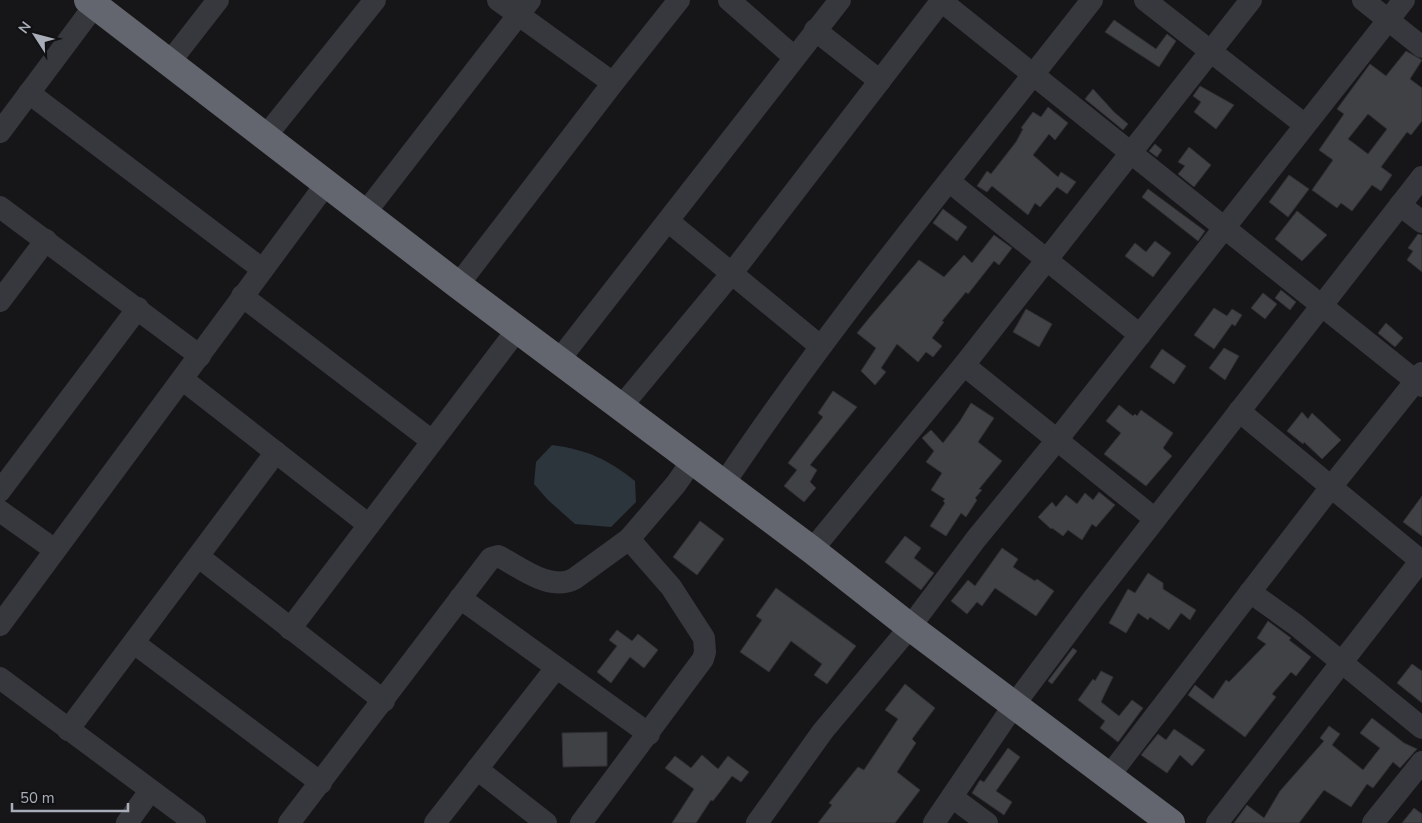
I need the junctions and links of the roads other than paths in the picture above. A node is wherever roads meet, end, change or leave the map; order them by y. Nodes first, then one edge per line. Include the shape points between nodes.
1 (218, 0) edge
2 (375, 0) edge
3 (498, 0) edge
4 (679, 0) edge
5 (729, 0) edge
6 (840, 0) edge
7 (941, 0) edge
8 (1092, 0) edge
9 (1145, 0) edge
10 (1251, 0) edge
11 (1363, 0) edge
12 (1404, 0) edge
13 (91, 3) edge
14 (524, 8) edge
15 (1388, 20) junction
16 (815, 30) junction
17 (1422, 48) edge
18 (1210, 51) junction
19 (794, 57) junction
20 (168, 63) junction
21 (1034, 75) junction
22 (880, 81) junction
23 (613, 83) junction
24 (29, 94) junction
25 (1305, 125) junction
26 (0, 132) edge
27 (265, 137) junction
28 (1131, 152) junction
29 (1422, 177) edge
30 (950, 182) junction
31 (326, 184) junction
32 (1400, 205) junction
33 (0, 207) edge
34 (365, 213) junction
35 (668, 221) junction
36 (1422, 222) edge
37 (1225, 228) junction
38 (46, 240) junction
39 (1047, 259) junction
40 (262, 269) junction
41 (732, 274) junction
42 (458, 286) junction
43 (242, 296) junction
44 (0, 301) edge
45 (1322, 306) junction
46 (138, 308) junction
47 (517, 330) junction
48 (1140, 335) junction
49 (820, 346) junction
50 (200, 356) junction
51 (559, 360) junction
52 (964, 365) junction
53 (182, 379) junction
54 (1420, 380) edge
55 (621, 407) junction
56 (1239, 411) junction
57 (1057, 440) junction
58 (432, 441) junction
59 (276, 452) junction
60 (692, 461) junction
61 (723, 485) junction
62 (1331, 487) junction
63 (0, 491) edge
64 (0, 511) edge
65 (1155, 519) junction
66 (369, 525) junction
67 (630, 539) junction
68 (55, 550) junction
69 (812, 550) junction
70 (199, 557) junction
71 (1421, 560) edge
72 (1250, 592) junction
73 (460, 598) junction
74 (0, 625) edge
75 (910, 627) junction
76 (290, 629) junction
77 (134, 643) junction
78 (1341, 662) junction
79 (556, 668) junction
80 (0, 678) edge
81 (384, 701) junction
82 (1014, 705) junction
83 (1422, 728) edge
84 (68, 730) junction
85 (649, 734) junction
86 (1422, 762) edge
87 (477, 768) junction
88 (1109, 776) junction
89 (321, 783) junction
90 (150, 791) junction
91 (952, 797) junction
92 (127, 823) edge
93 (195, 823) edge
94 (289, 823) edge
95 (435, 823) edge
96 (546, 823) edge
97 (581, 823) edge
98 (757, 823) edge
99 (934, 823) edge
100 (987, 823) edge
101 (1171, 823) edge
102 (1217, 823) edge
103 (1374, 823) edge

1 - 20 street
2 - 27 street
3 - 14 street
4 - 23 street
5 - 19 street
6 - 16 street
7 - 21 street
7 - 22 street
8 - 21 street
9 - 18 street
10 - 18 street
11 - 15 street
12 - 15 street
13 - 20 highway
13 - 24 street
14 - 23 street
14 - 34 street
15 - 17 street
15 - 25 street
16 - 19 street
16 - 22 street
18 - 25 street
18 - 28 street
19 - 35 street
20 - 27 highway
21 - 28 street
21 - 30 street
22 - 41 street
23 - 42 street
24 - 26 street
24 - 40 street
25 - 37 street
27 - 31 highway
28 - 37 street
28 - 39 street
29 - 32 street
30 - 39 street
30 - 49 street
31 - 34 highway
31 - 40 street
32 - 36 street
32 - 45 street
33 - 38 street
34 - 42 highway
35 - 41 street
35 - 51 street
37 - 45 street
37 - 48 street
38 - 44 street
38 - 46 street
39 - 48 street
39 - 52 street
40 - 43 street
41 - 49 street
41 - 55 street
42 - 47 highway
43 - 50 street
43 - 58 street
45 - 54 street
45 - 56 street
46 - 50 street
46 - 63 street
47 - 51 highway
47 - 58 street
48 - 57 street
49 - 61 street
50 - 53 street
51 - 55 highway
52 - 57 street
52 - 69 street
53 - 59 street
53 - 68 street
54 - 62 street
55 - 60 highway
56 - 62 street
56 - 65 street
57 - 65 street
57 - 75 street
58 - 66 street
59 - 66 street
59 - 70 street
60 - 61 highway
60 - 67 street
61 - 69 highway
62 - 71 street
62 - 72 street
64 - 68 street
65 - 82 street
66 - 76 street
67 - 73 street via 566,582 536,578 495,556
67 - 85 street via 671,587 706,645 703,660
68 - 74 street
69 - 75 highway
70 - 76 street
70 - 77 street
71 - 78 street
72 - 78 street
72 - 88 street
73 - 79 street
73 - 81 street
75 - 82 highway
75 - 98 street via 823,732
76 - 81 street
77 - 84 street
77 - 89 street
78 - 83 street
78 - 102 street
79 - 85 street
79 - 87 street
80 - 84 street
81 - 89 street
82 - 88 highway
82 - 91 street
84 - 90 street
85 - 97 street
86 - 103 street
87 - 95 street
87 - 96 street
88 - 101 highway
89 - 94 street
90 - 92 street
90 - 93 street
91 - 99 street
91 - 100 street

